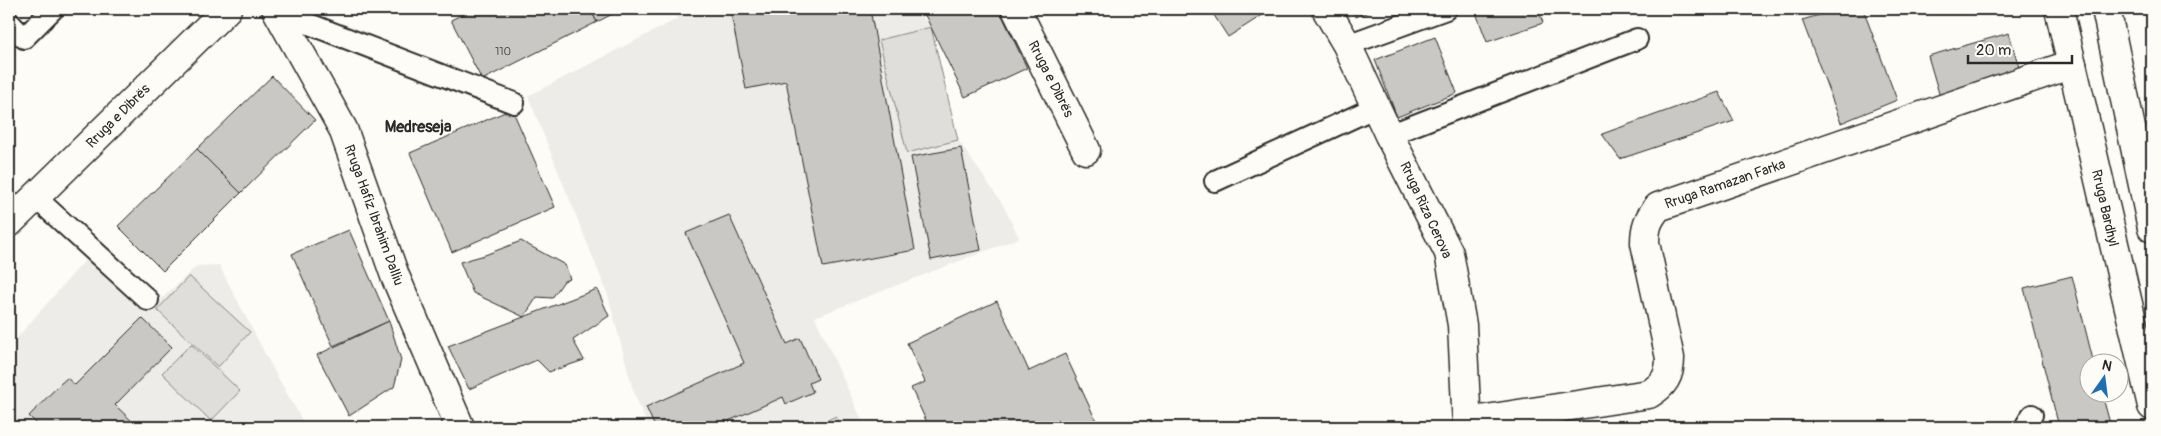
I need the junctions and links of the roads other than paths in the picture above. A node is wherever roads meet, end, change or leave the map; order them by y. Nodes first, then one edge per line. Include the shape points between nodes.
1 (53, 9) edge
2 (227, 9) edge
3 (1016, 9) edge
4 (1326, 9) edge
5 (1446, 9) edge
6 (2059, 9) edge
7 (2106, 9) edge
8 (277, 10) edge
9 (9, 22) edge
10 (1636, 39) dead end
11 (1347, 45) junction
12 (2072, 64) junction
13 (514, 103) dead end
14 (1376, 107) junction
15 (1389, 135) junction
16 (1086, 150) dead end
17 (1215, 181) dead end
18 (35, 196) junction
19 (9, 223) edge
20 (2152, 228) edge
21 (148, 300) dead end
22 (2152, 406) edge
23 (1467, 424) edge
24 (460, 427) edge

1 - 9 lane via 24,38
2 - 18 street, Rruga e Dibrës
3 - 16 street, Rruga e Dibrës
4 - 11 street, Rruga Riza Cerova
5 - 11 lane
6 - 12 street, Rruga Bardhyl
7 - 20 street
8 - 13 lane
8 - 24 street, Rruga Hafiz Ibrahim Dalliu via 343,130 395,276
10 - 15 lane
11 - 14 street, Rruga Riza Cerova
12 - 22 street, Rruga Bardhyl
12 - 23 street, Rruga Ramazan Farka via 1658,207 1645,228 1645,243 1670,358 1670,372 1661,387 1649,394
14 - 15 street, Rruga Riza Cerova
14 - 17 lane
15 - 23 street, Rruga Riza Cerova via 1449,253 1462,325
18 - 19 street, Rruga e Dibrës
18 - 21 lane

